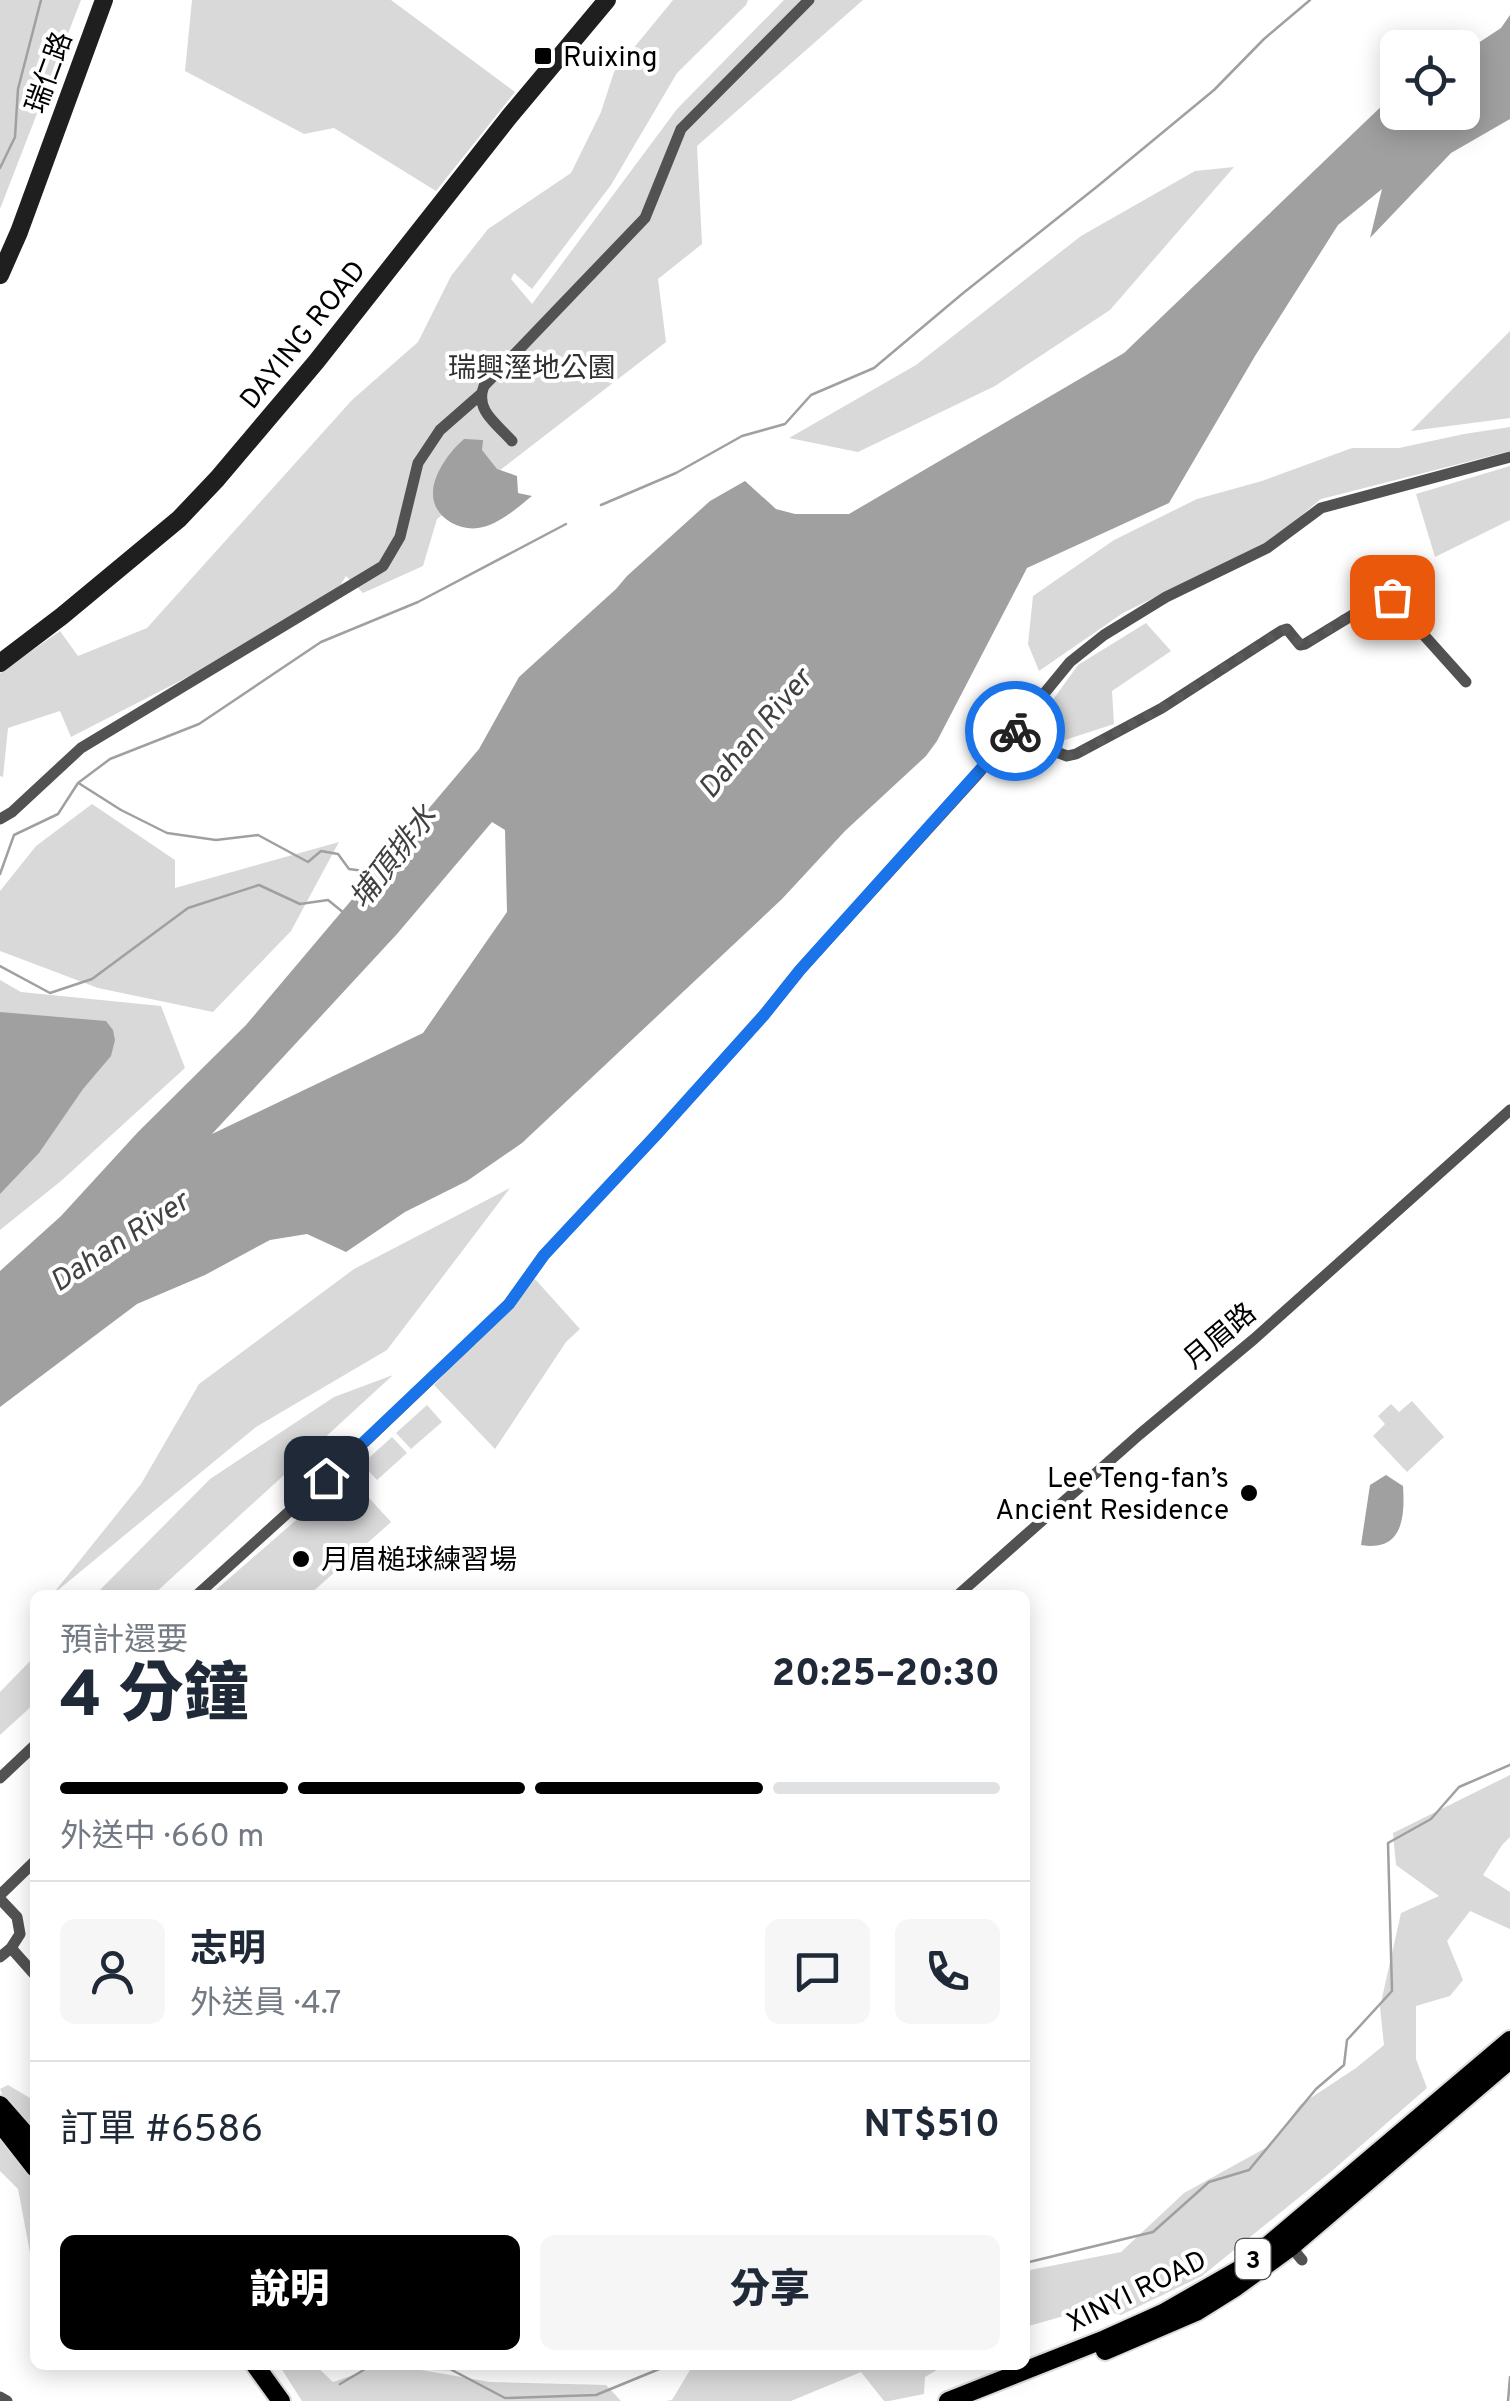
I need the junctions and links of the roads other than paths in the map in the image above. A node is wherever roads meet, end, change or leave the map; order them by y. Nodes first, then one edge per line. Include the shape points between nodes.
1 (104, 0) edge
2 (607, 0) edge
3 (809, 0) edge
4 (0, 275) edge
5 (480, 395) junction
6 (512, 440) dead end
7 (1510, 458) edge
8 (0, 663) edge
9 (1466, 682) dead end
10 (1025, 720) junction
11 (0, 820) edge
12 (1510, 1110) edge
13 (202, 1590) edge
14 (964, 1590) edge
15 (30, 1750) edge
16 (0, 1778) edge
17 (30, 1866) edge
18 (0, 1897) edge
19 (11, 1948) junction
20 (0, 1957) edge
21 (30, 1970) edge
22 (1510, 2040) edge
23 (1510, 2060) edge
24 (0, 2104) edge
25 (0, 2123) edge
26 (30, 2138) edge
27 (30, 2162) edge
28 (1292, 2248) junction
29 (1030, 2369) edge
30 (259, 2370) edge
31 (269, 2370) edge
32 (1026, 2370) edge
33 (0, 2396) edge
34 (7, 2401) edge
35 (281, 2401) edge
36 (291, 2401) edge
37 (948, 2401) edge
38 (979, 2401) edge

1 - 4 street, 瑞仁路
2 - 8 street, DAYING ROAD via 217,479 179,519
3 - 5 street via 681,129 645,218
5 - 6 street via 481,406
5 - 11 street via 440,430 418,463 400,537 383,566 81,748
7 - 10 street via 1320,508 1266,548 1104,635 1070,662
9 - 10 street via 1387,594 1305,644 1281,631 1076,754 1059,753
10 - 13 street via 544,1255 509,1304
12 - 14 street, 月眉路
15 - 16 street
17 - 18 street
18 - 19 street via 17,1917 20,1934
19 - 20 street
19 - 21 street
22 - 28 main road, XINYI ROAD / 3
23 - 28 main road, XINYI ROAD / 3
24 - 26 main road
25 - 27 main road
28 - 29 main road, XINYI ROAD / 3 via 1163,2313
28 - 38 main road, XINYI ROAD / 3 via 1196,2312
30 - 35 main road
31 - 36 main road
32 - 37 main road, XINYI ROAD / 3
33 - 34 street

